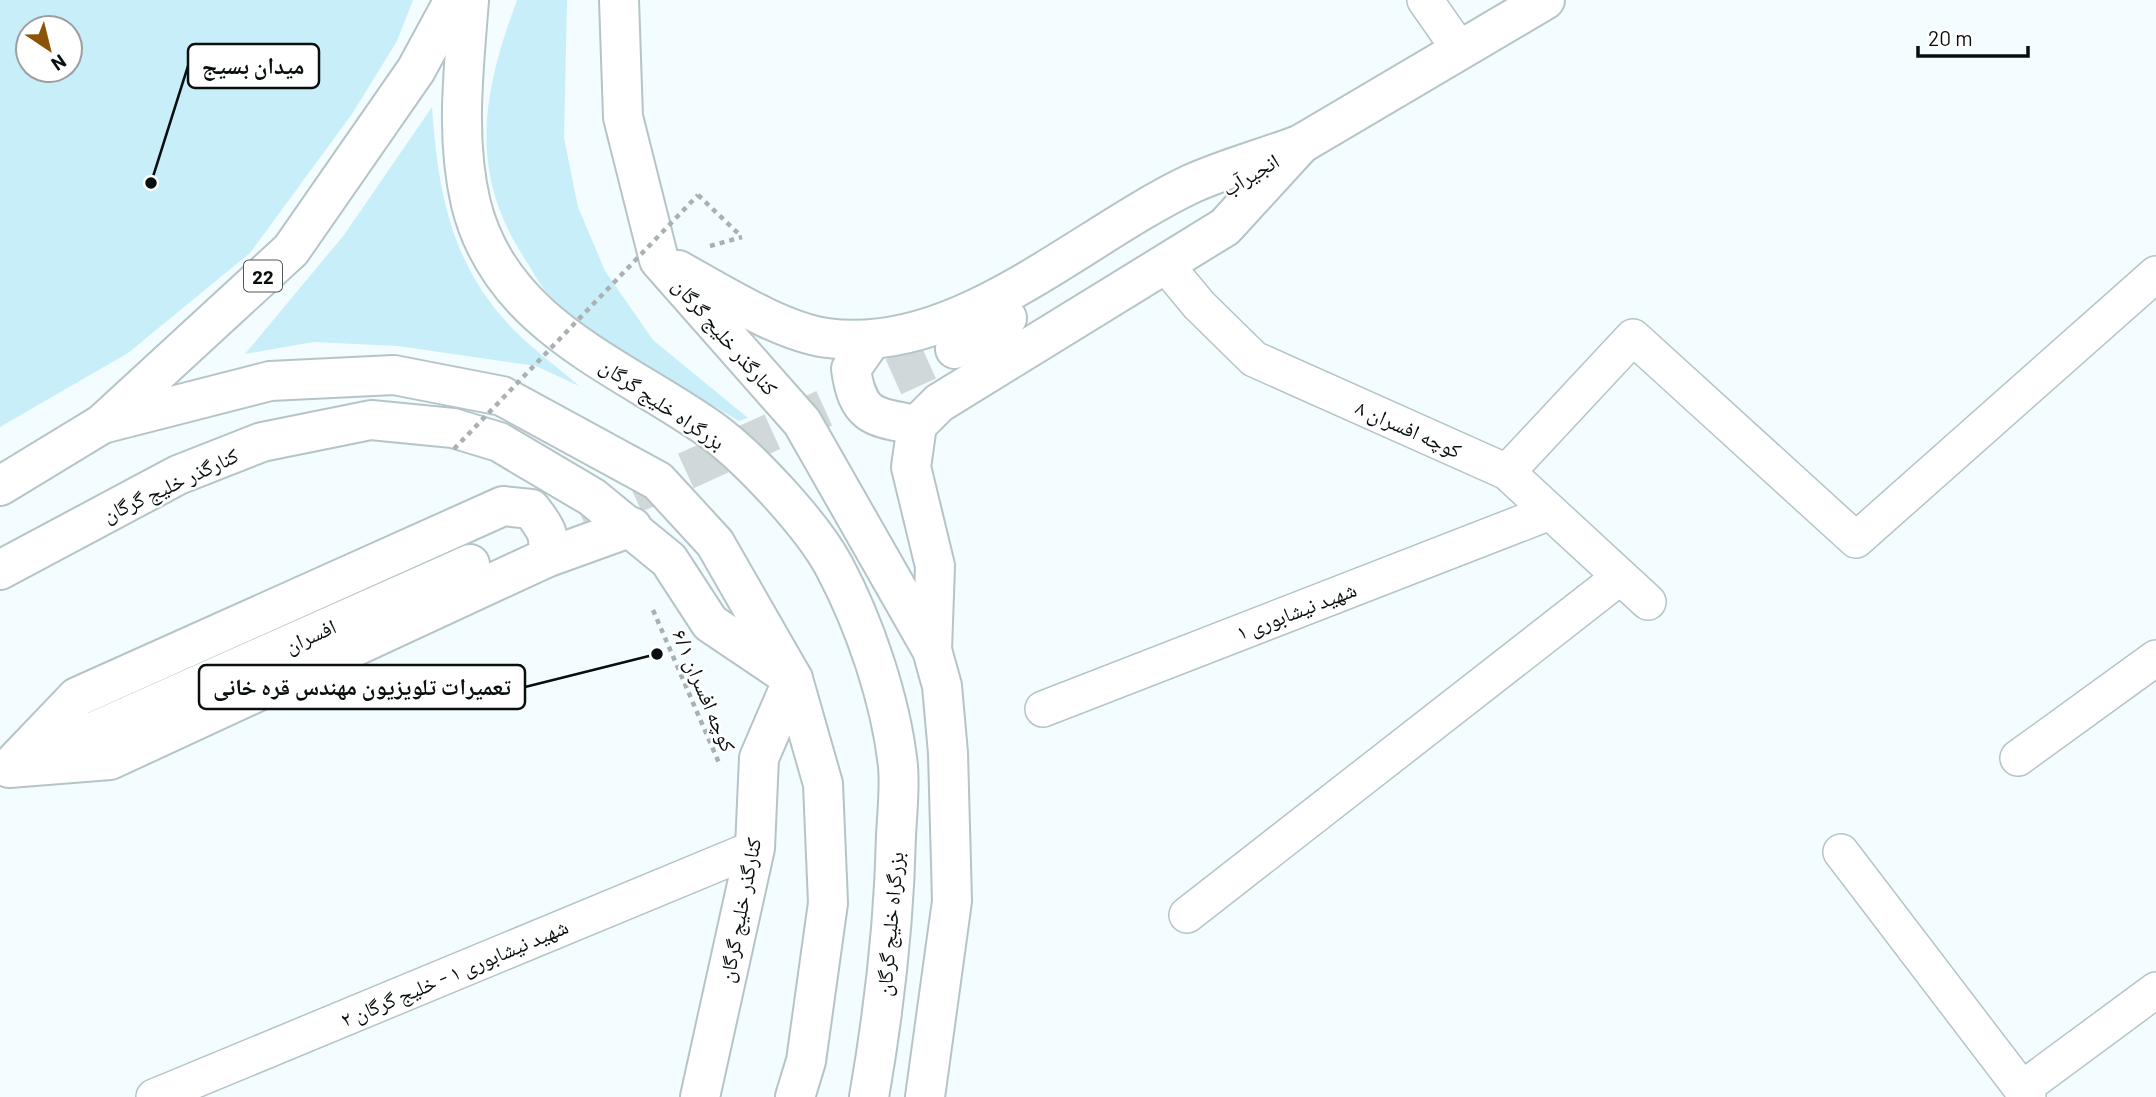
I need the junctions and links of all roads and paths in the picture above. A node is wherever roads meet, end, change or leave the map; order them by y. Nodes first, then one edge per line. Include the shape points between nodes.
1 (454, 0) edge
2 (469, 0) edge
3 (619, 0) edge
4 (1425, 0) edge
5 (1545, 0) edge
6 (1460, 50) junction
7 (1301, 144) junction
8 (741, 237) dead end
9 (659, 260) junction
10 (1165, 264) junction
11 (2156, 274) edge
12 (870, 342) junction
13 (955, 349) tunnel mouth
14 (102, 424) junction
15 (918, 425) junction
16 (454, 449) dead end
17 (1507, 472) junction
18 (0, 486) edge
19 (1550, 512) junction
20 (582, 518) tunnel mouth
21 (632, 527) junction
22 (546, 544) junction
23 (0, 570) edge
24 (1620, 577) junction
25 (650, 602) dead end
26 (1648, 602) dead end
27 (932, 650) junction
28 (2156, 657) edge
29 (793, 679) junction
30 (1043, 709) dead end
31 (2018, 758) dead end
32 (4, 770) edge
33 (723, 774) dead end
34 (755, 848) junction
35 (1840, 852) dead end
36 (1187, 915) dead end
37 (2156, 990) edge
38 (2025, 1093) edge
39 (154, 1097) edge
40 (700, 1097) edge
41 (795, 1097) edge
42 (869, 1097) edge
43 (925, 1097) edge

1 - 14 main road, 22 via 416,70 291,250
2 - 42 main road, بزرگراه خلیج گرگان via 461,120 471,204 496,268 548,324 615,372 712,430 778,491 833,564 875,657 898,767 894,903
3 - 9 main road, کنارگذر خلیج گرگان via 623,117
4 - 6 street
5 - 6 main road, انجیرآب
6 - 7 main road, انجیرآب
7 - 10 main road via 1225,227
7 - 12 main road via 1191,184 961,317
7 - 13 main road, انجیرآب
8 - 16 path, bridge via 698,195
9 - 12 main road via 769,318 824,338
9 - 27 main road, کنارگذر خلیج گرگان via 802,422
10 - 15 main road via 939,403
10 - 17 street, کوچه افسران ۸ via 1254,359
11 - 17 street via 1856,540 1633,337
12 - 15 main road via 851,369 855,397 875,417
14 - 18 main road, 22
14 - 29 main road via 270,381 394,375 502,396 658,481 715,543
15 - 27 main road via 911,467 935,566
17 - 19 street, کوچه افسران ۸
19 - 24 street, کوچه افسران ۸
19 - 30 street, شهید نیشابوری ۱
20 - 22 main road, افسران
21 - 22 main road
21 - 23 main road, کنارگذر خلیج گرگان via 593,497 499,442 453,428 371,420 262,442 178,475
21 - 29 main road, کنارگذر خلیج گرگان via 669,560 710,624
22 - 32 main road, افسران
24 - 26 street, کوچه افسران ۸
24 - 36 street
25 - 33 path, کوچه افسران ۶/۱
27 - 43 main road, کنارگذر خلیج گرگان via 942,686 947,739 952,901
28 - 31 street
29 - 34 main road, کنارگذر خلیج گرگان via 759,758
29 - 41 main road via 823,784 828,903 806,1061
34 - 39 street, شهید نیشابوری ۱ - خلیج گرگان ۲
34 - 40 main road, کنارگذر خلیج گرگان
35 - 38 street
37 - 38 street

